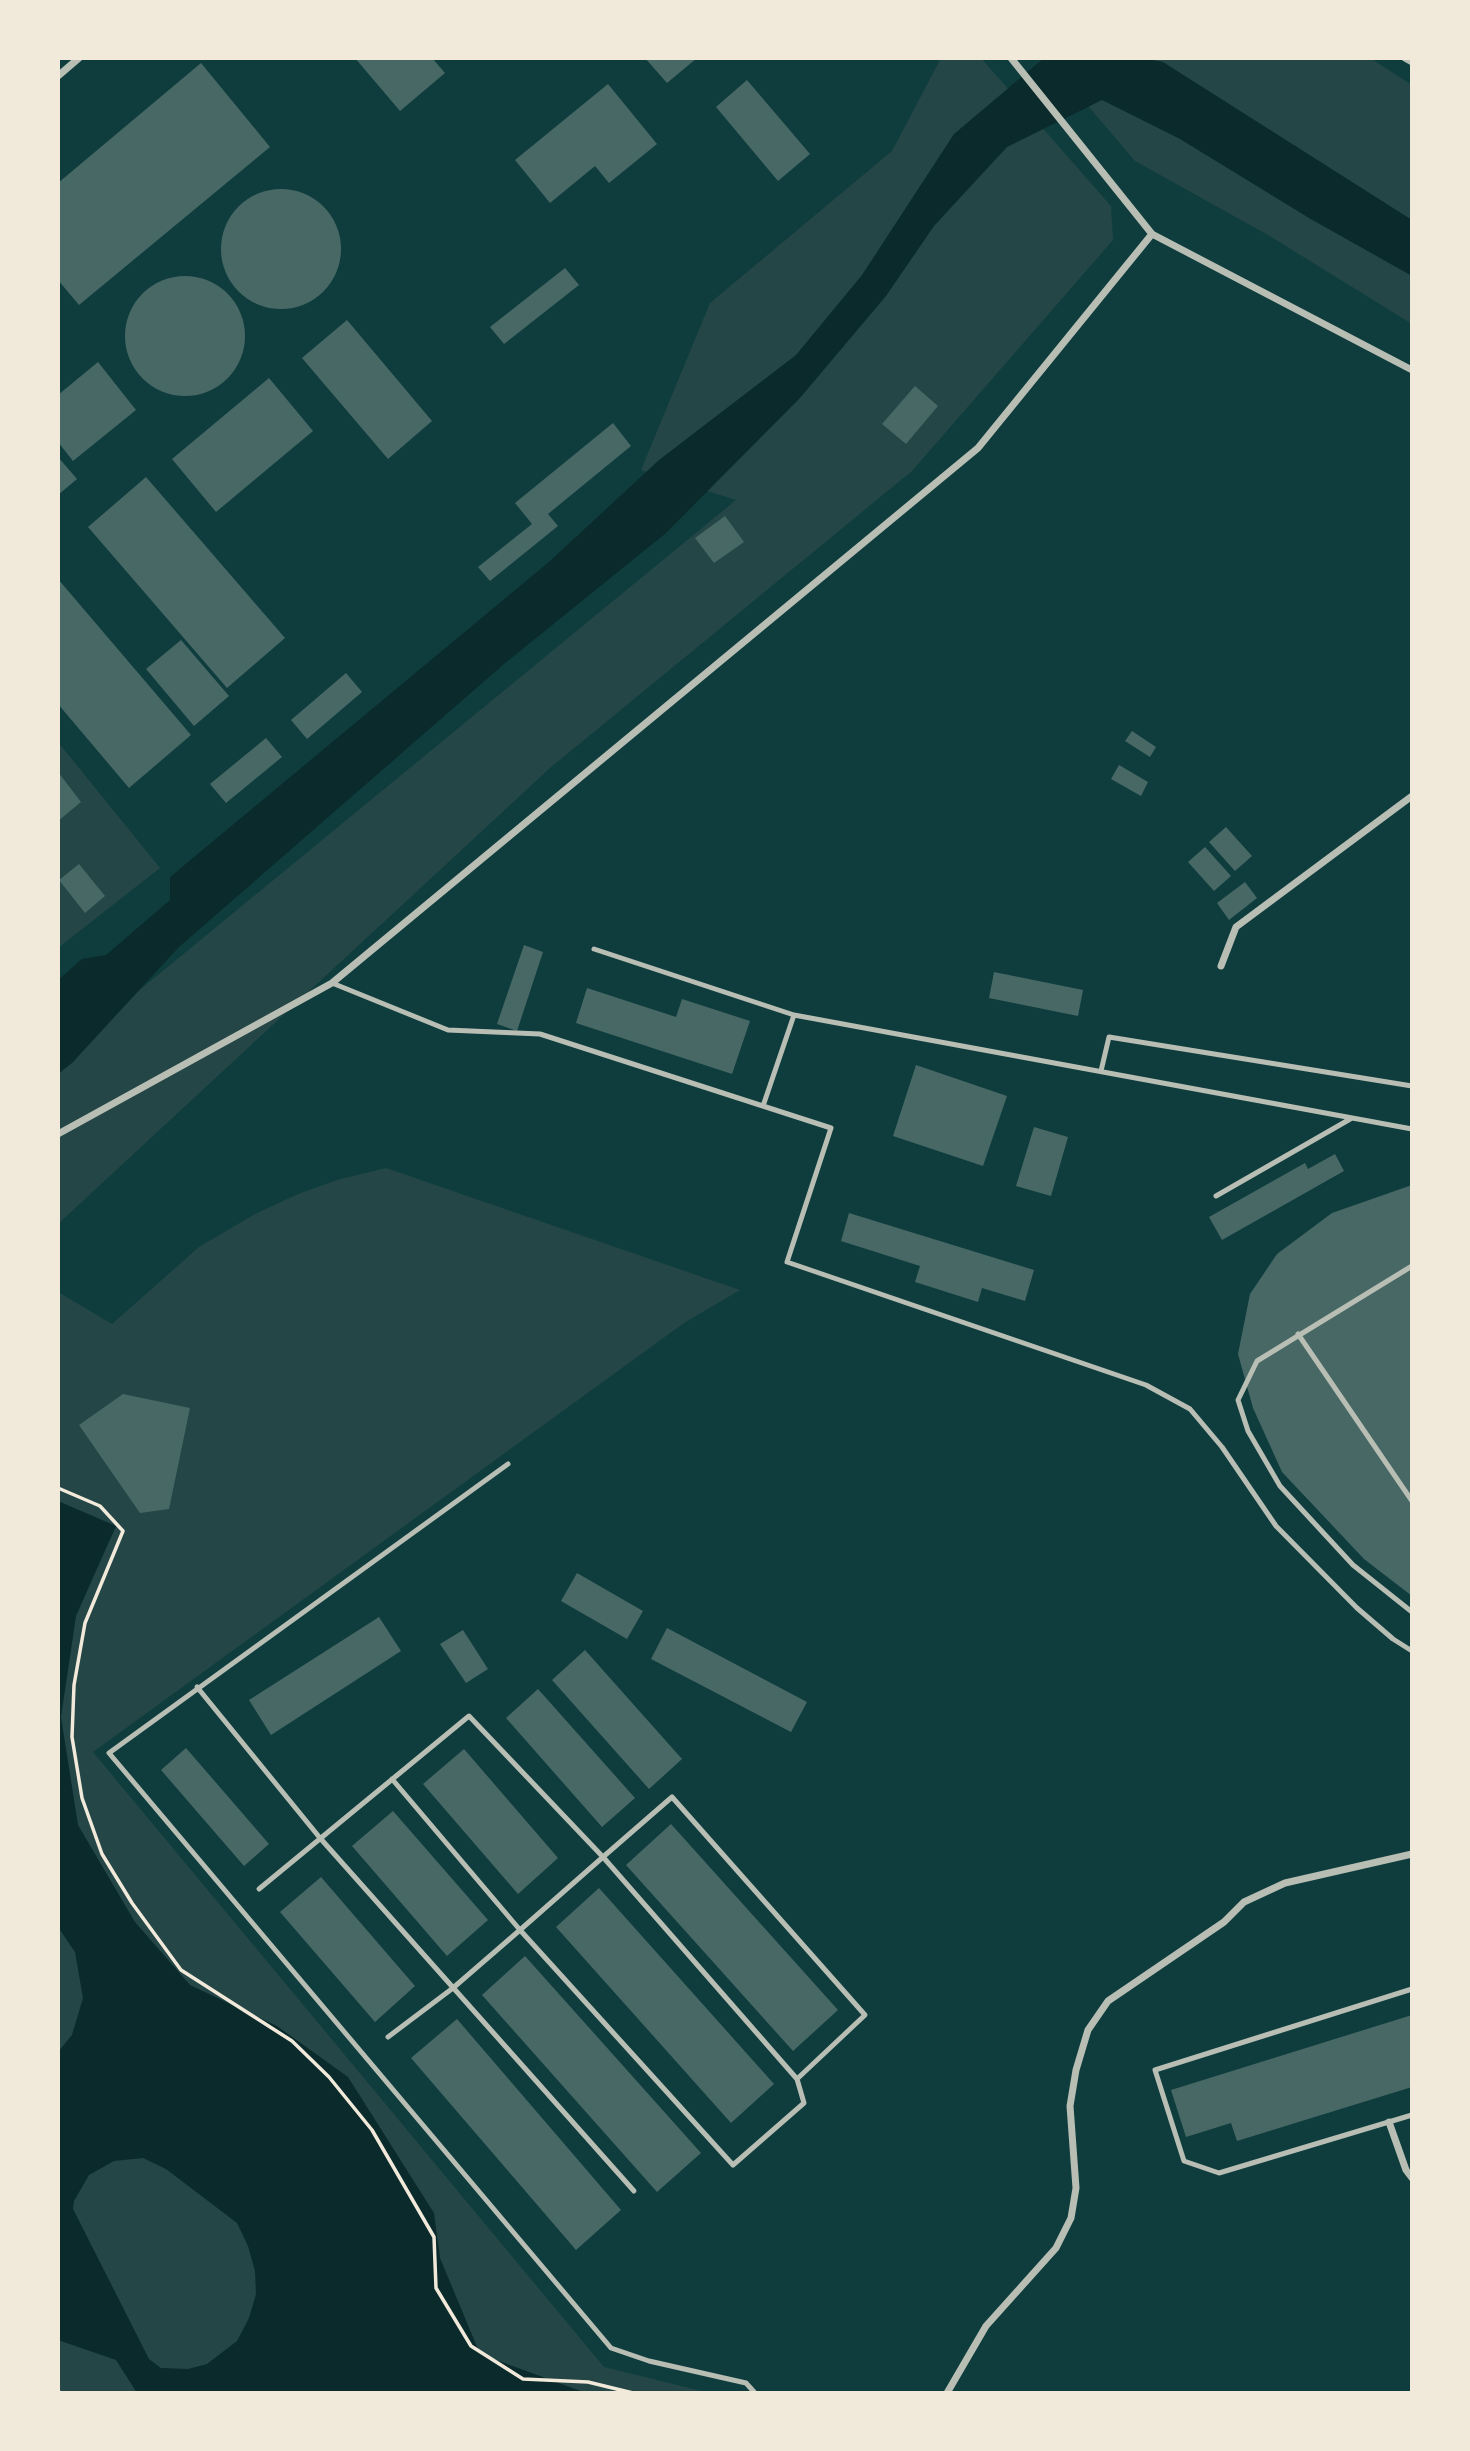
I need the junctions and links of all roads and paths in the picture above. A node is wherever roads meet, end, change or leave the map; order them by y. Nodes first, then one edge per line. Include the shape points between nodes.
1 (79, 58) edge
2 (1012, 58) edge
3 (1405, 58) edge
4 (1412, 62) edge
5 (58, 76) edge
6 (1152, 234) junction
7 (1412, 370) edge
8 (1412, 796) edge
9 (594, 949) dead end
10 (1221, 966) dead end
11 (332, 983) junction
12 (794, 1015) junction
13 (1101, 1071) junction
14 (1412, 1086) edge
15 (763, 1106) junction
16 (1352, 1118) junction
17 (1412, 1129) edge
18 (58, 1134) edge
19 (1216, 1196) dead end
20 (1412, 1266) edge
21 (1298, 1334) junction
22 (508, 1464) dead end
23 (58, 1488) edge
24 (1412, 1501) edge
25 (1412, 1612) edge
26 (1412, 1651) edge
27 (197, 1687) junction
28 (392, 1779) junction
29 (320, 1838) junction
30 (1412, 1854) edge
31 (603, 1857) junction
32 (259, 1889) dead end
33 (520, 1930) junction
34 (453, 1988) junction
35 (1412, 1989) edge
36 (388, 2037) dead end
37 (797, 2079) junction
38 (1412, 2115) edge
39 (1389, 2122) junction
40 (1412, 2178) edge
41 (634, 2191) dead end
42 (633, 2393) edge
43 (755, 2393) edge
44 (947, 2393) edge

1 - 5 street
2 - 6 street
3 - 4 street
6 - 7 street
6 - 11 street via 978,448
8 - 10 street via 1236,927
9 - 12 lane
11 - 15 lane via 448,1030 540,1034
11 - 18 street
12 - 13 lane
12 - 15 lane
13 - 14 lane via 1110,1037
13 - 16 lane
15 - 26 lane via 831,1128 787,1262 1146,1385 1191,1409 1276,1526 1357,1608
16 - 17 lane
16 - 19 lane
20 - 21 lane
21 - 24 lane
21 - 25 lane via 1257,1361 1251,1371 1238,1400 1248,1431 1280,1486 1353,1565
22 - 27 lane
23 - 42 path via 100,1506 122,1531 85,1623 74,1685 72,1737 82,1798 103,1854 132,1903 181,1970 292,2041 372,2130 434,2237 436,2288 471,2346 523,2379 588,2382
27 - 29 lane
27 - 43 lane via 109,1753 611,2348 746,2383
28 - 29 lane
28 - 31 lane via 469,1716
28 - 33 lane
29 - 32 lane
29 - 34 lane
30 - 44 street via 1285,1883 1244,1902 1224,1922 1108,2001 1088,2030 1076,2070 1070,2106 1076,2188 1070,2218 1056,2248 986,2326
31 - 33 lane
31 - 37 lane
31 - 37 lane via 672,1797 865,2015
33 - 34 lane
33 - 37 lane via 733,2165 804,2103
34 - 36 lane
34 - 41 lane
35 - 39 lane via 1155,2070 1184,2161 1219,2173
38 - 39 lane
39 - 40 street

